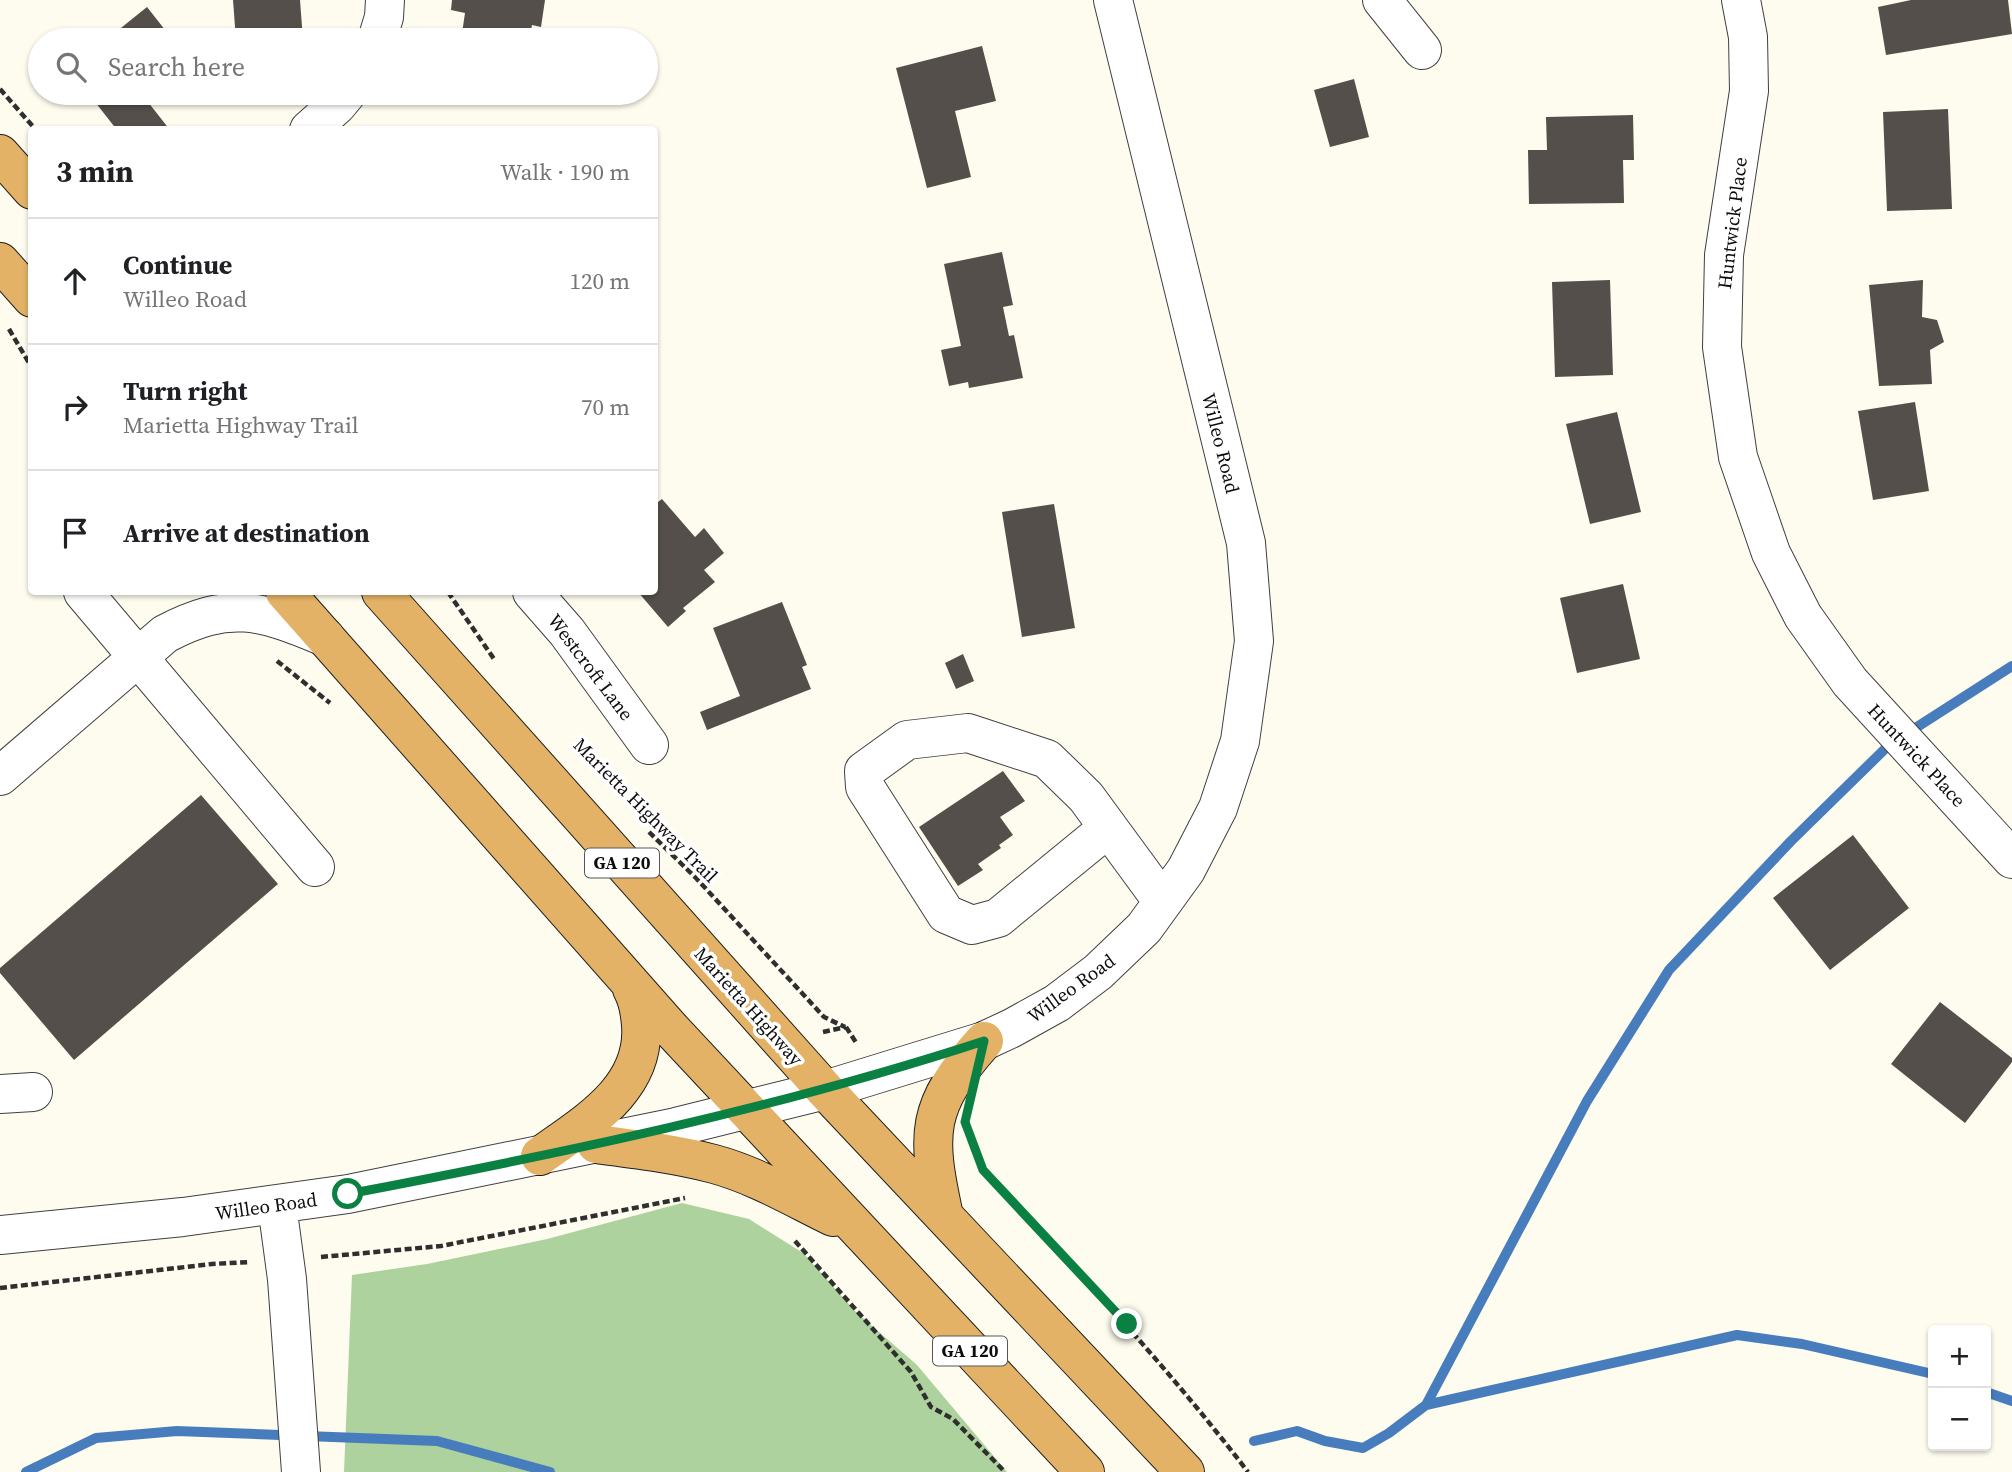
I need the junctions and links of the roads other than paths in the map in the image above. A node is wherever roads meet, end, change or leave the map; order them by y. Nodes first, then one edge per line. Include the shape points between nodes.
1 (385, 0) edge
2 (1113, 0) edge
3 (1382, 0) edge
4 (1741, 0) edge
5 (381, 28) edge
6 (1422, 50) dead end
7 (337, 105) edge
8 (313, 126) edge
9 (0, 154) edge
10 (28, 186) edge
11 (0, 262) edge
12 (20, 312) edge
13 (87, 595) edge
14 (186, 595) edge
15 (288, 595) edge
16 (384, 595) edge
17 (535, 595) edge
18 (325, 637) junction
19 (152, 645) junction
20 (649, 745) dead end
21 (0, 776) edge
22 (1108, 828) junction
23 (2012, 859) edge
24 (315, 867) dead end
25 (1163, 902) junction
26 (627, 981) junction
27 (984, 1041) junction
28 (825, 1090) junction
29 (745, 1110) junction
30 (596, 1144) junction
31 (540, 1156) junction
32 (276, 1205) junction
33 (944, 1216) junction
34 (856, 1228) junction
35 (0, 1235) edge
36 (301, 1472) edge
37 (1085, 1472) edge
38 (1185, 1472) edge

1 - 5 street
2 - 25 street, Willeo Road via 1246,543 1254,641 1240,741 1218,808 1186,870
3 - 6 street
4 - 23 street, Huntwick Place via 1748,37 1749,91 1724,255 1722,347 1738,457 1771,552 1803,615 1850,682
7 - 8 street
9 - 10 highway
11 - 12 highway
13 - 19 street
14 - 19 street via 180,610
15 - 18 highway, GA 120
16 - 28 highway, Marietta Highway / GA 120
17 - 20 street, Westcroft Lane via 568,632
18 - 19 street via 276,618 235,611 199,618
18 - 26 highway, GA 120
19 - 21 street
19 - 24 street
22 - 22 street via 1086,797 1048,759 968,733 907,740 864,771 865,787 946,914 972,925 998,918
22 - 25 street
25 - 27 street, Willeo Road via 1144,928 1098,972 1035,1016
26 - 29 highway, GA 120
26 - 31 highway via 638,1004 642,1035 632,1077 582,1126
27 - 28 street, Willeo Road
27 - 33 highway via 947,1089 933,1124 934,1170
28 - 29 street, Willeo Road
28 - 33 highway, Marietta Highway / GA 120
29 - 30 street, Willeo Road
29 - 34 highway, GA 120
30 - 31 street, Willeo Road
30 - 34 highway via 668,1154 732,1170
31 - 32 street, Willeo Road
32 - 35 street, Willeo Road
32 - 36 street
33 - 38 highway, Marietta Highway / GA 120
34 - 37 highway, GA 120

